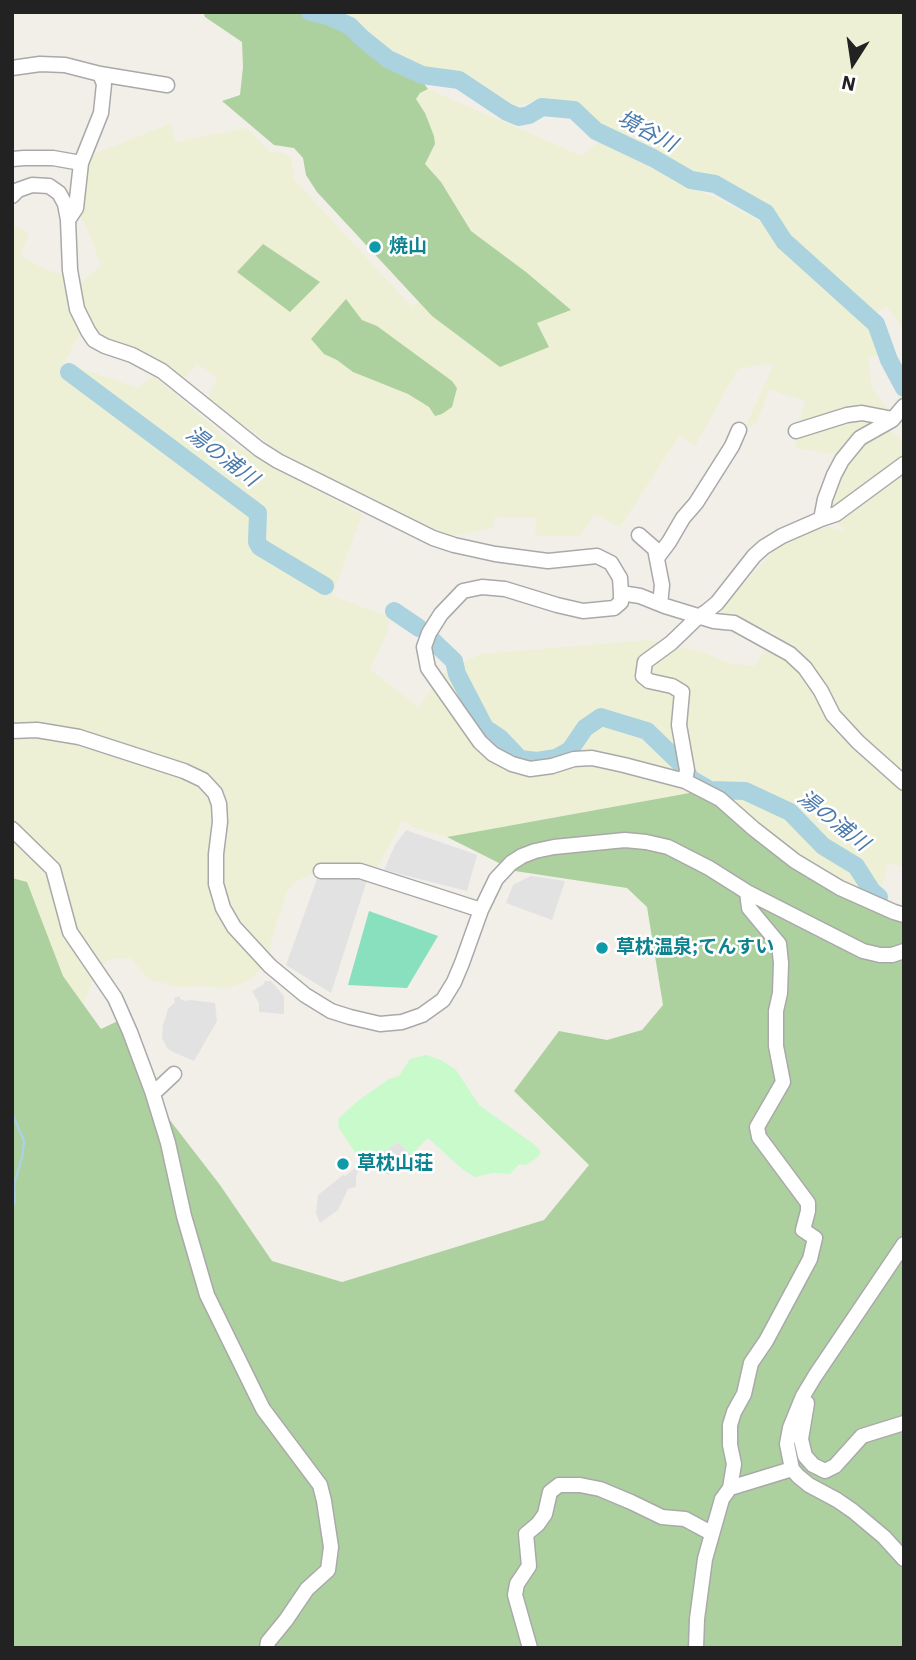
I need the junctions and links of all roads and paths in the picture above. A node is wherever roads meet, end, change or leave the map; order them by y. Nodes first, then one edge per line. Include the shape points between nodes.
1 (12, 68) edge
2 (100, 74) junction
3 (167, 85) dead end
4 (12, 159) edge
5 (81, 163) junction
6 (12, 196) edge
7 (68, 220) junction
8 (899, 416) edge
9 (739, 430) dead end
10 (796, 431) dead end
11 (904, 464) edge
12 (821, 519) junction
13 (639, 535) dead end
14 (657, 558) junction
15 (621, 593) junction
16 (660, 604) junction
17 (698, 617) junction
18 (12, 731) edge
19 (686, 775) junction
20 (904, 783) edge
21 (12, 829) edge
22 (321, 871) dead end
23 (747, 892) junction
24 (481, 910) junction
25 (904, 915) edge
26 (904, 951) edge
27 (173, 1074) dead end
28 (152, 1091) junction
29 (904, 1244) edge
30 (803, 1396) junction
31 (904, 1423) edge
32 (792, 1469) junction
33 (730, 1488) junction
34 (711, 1533) junction
35 (904, 1559) edge
36 (267, 1648) edge
37 (530, 1648) edge
38 (696, 1648) edge

1 - 2 street via 65,65
2 - 3 street
2 - 5 street via 104,84 101,113
4 - 5 street
5 - 7 street via 76,208
6 - 7 street via 32,185 49,186 60,193
7 - 15 street via 77,309 94,340 163,371 278,461 433,538 495,554 548,561 597,556 611,563
8 - 10 street via 847,415
8 - 12 street via 860,438 842,460
9 - 14 street
11 - 12 street via 836,514
12 - 17 street via 764,547 718,603
13 - 14 street via 655,549
14 - 16 street
15 - 16 street
15 - 19 street via 621,602 614,608 583,611 505,589 463,591 429,633 424,647 428,668 480,742 512,764 530,769 592,758
16 - 17 street
17 - 19 street via 645,662 643,676 682,692 679,725
17 - 20 street via 734,623 790,653 821,691 833,715
18 - 24 street via 79,737 203,780 219,804 216,884 223,908 270,966 331,1011 380,1024 422,1015 443,1000 454,982
19 - 25 street via 807,868 840,888
21 - 28 street via 53,869 70,932 115,998
22 - 24 street via 360,871
23 - 24 street via 668,847 625,840 536,850 522,856 496,879
23 - 26 street via 863,951 880,955
23 - 33 street via 749,908 779,944 782,964 776,1046 783,1082 757,1127 759,1138 808,1203 803,1230 815,1238 810,1259 751,1363 730,1425 734,1464
27 - 28 street
28 - 36 street via 207,1295 263,1409 320,1485 324,1501 331,1547 327,1570 307,1588
29 - 30 street
30 - 31 street via 807,1403 801,1439 805,1456 825,1471 862,1436
30 - 32 street via 787,1444
32 - 33 street
32 - 35 street via 809,1485 853,1511
33 - 34 street
34 - 37 street via 600,1489 559,1485 550,1493 545,1514 526,1534 529,1566 515,1595
34 - 38 street

